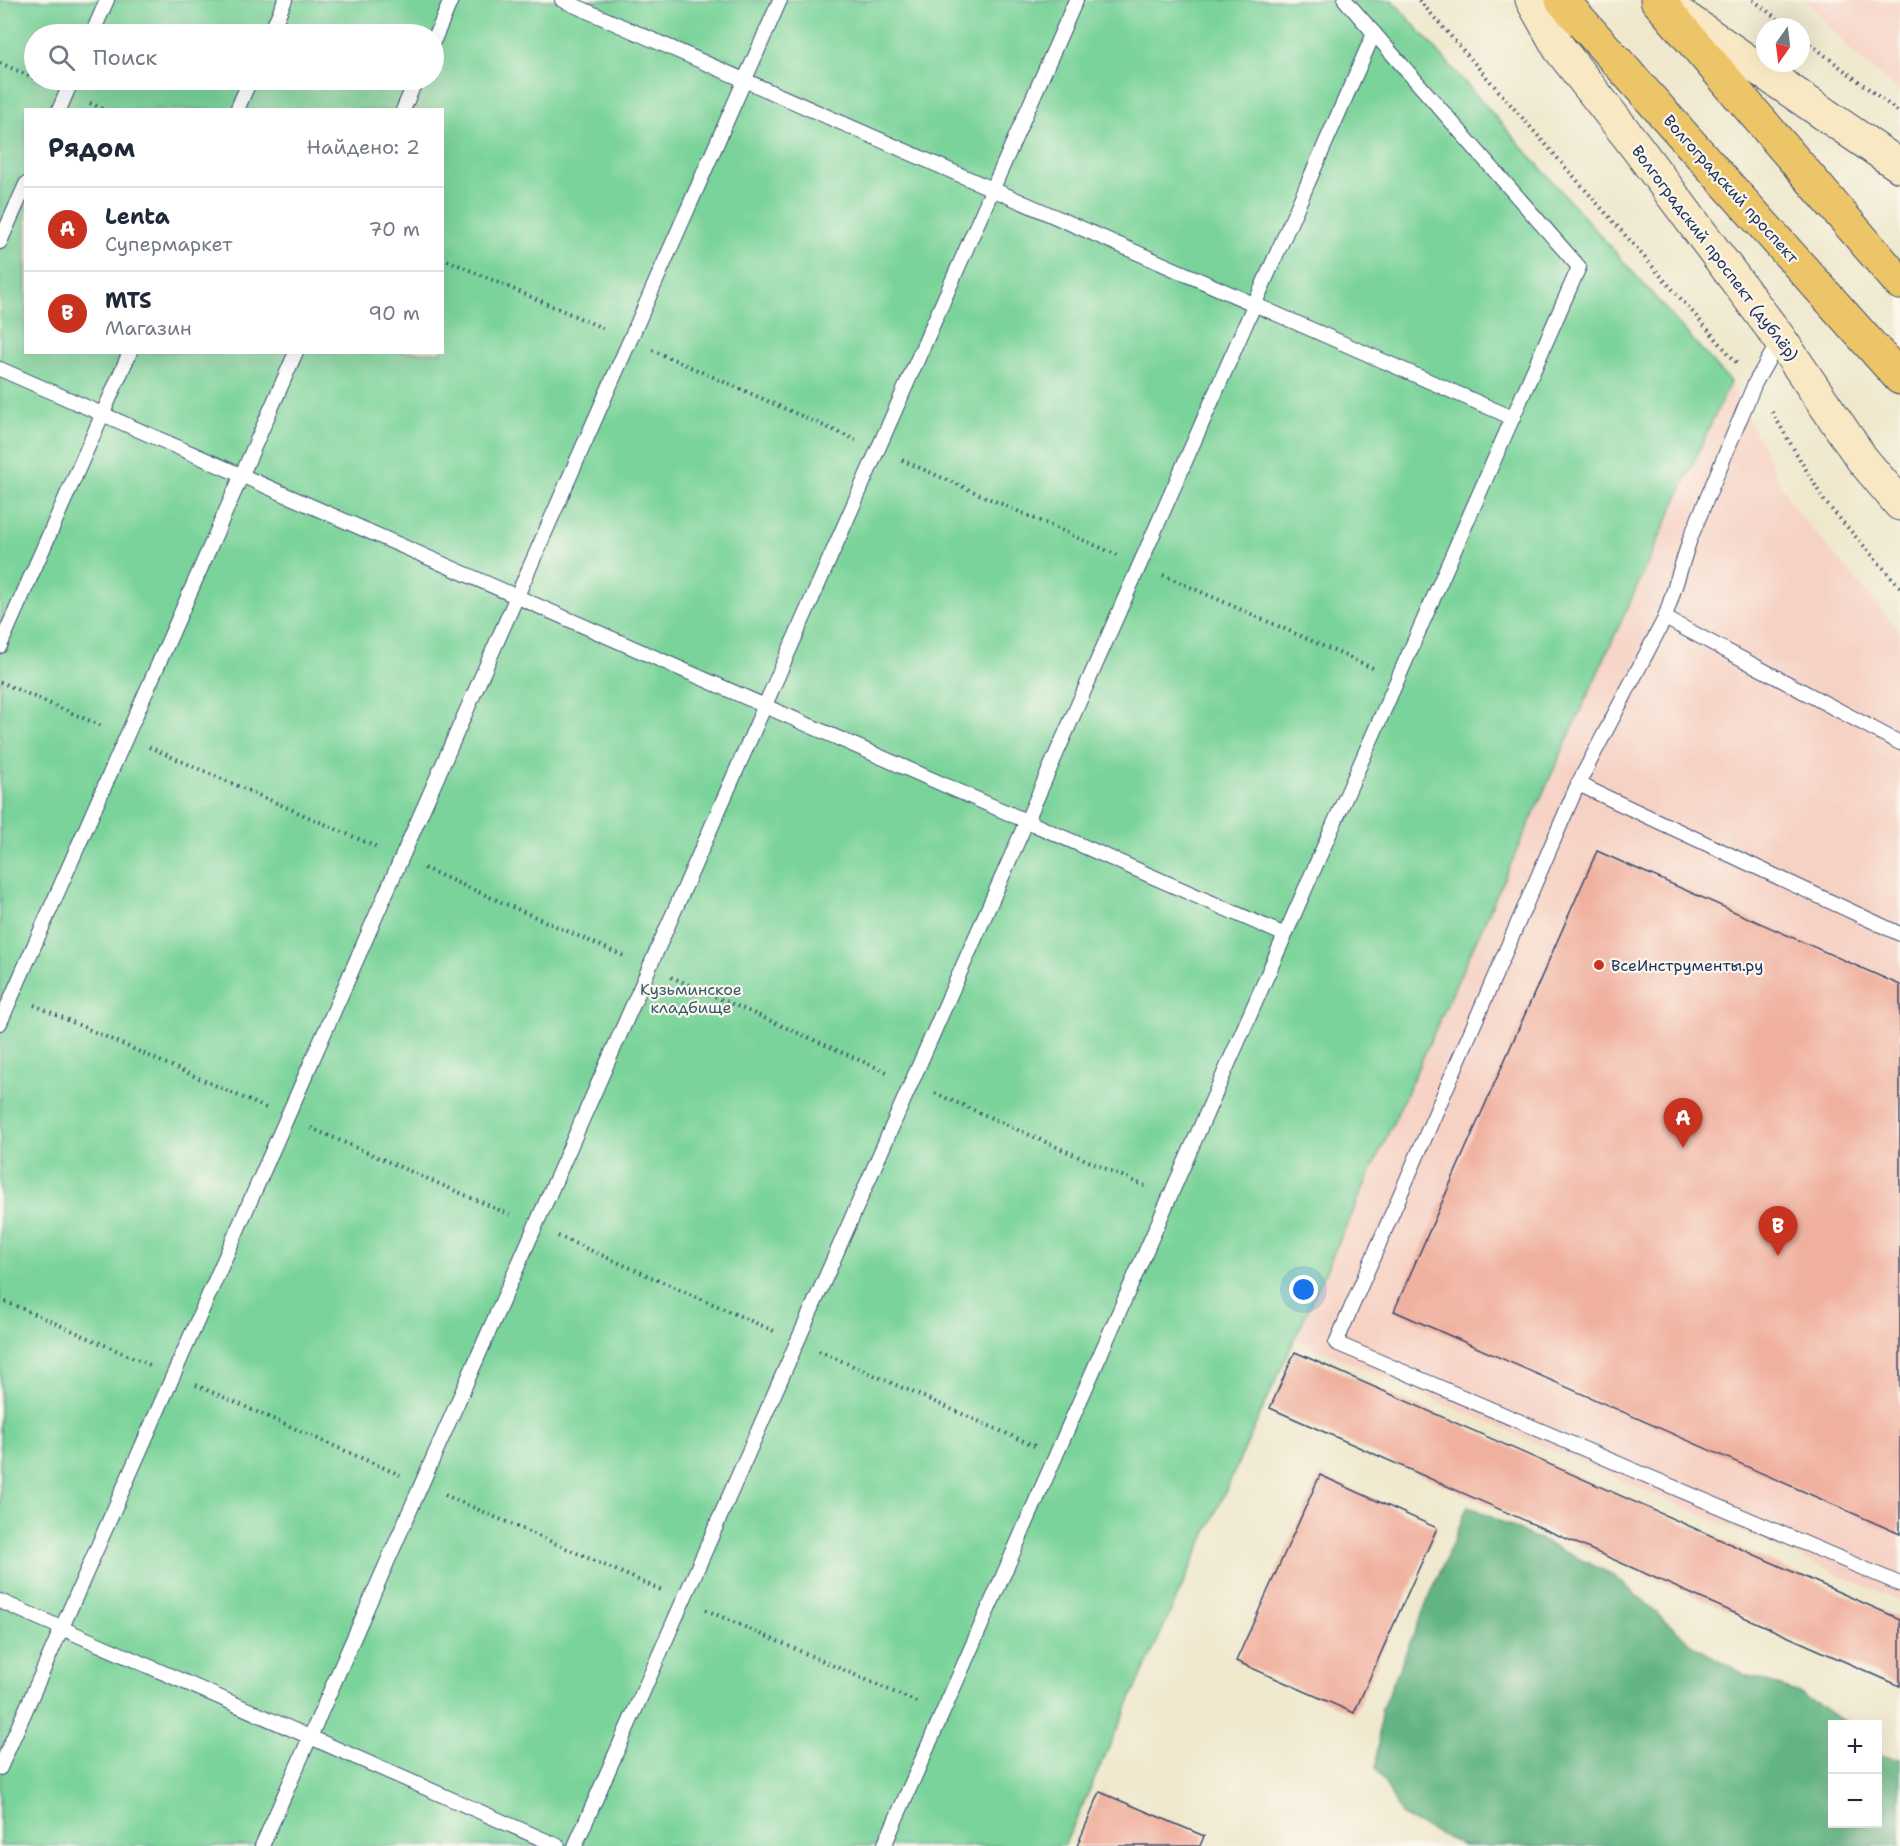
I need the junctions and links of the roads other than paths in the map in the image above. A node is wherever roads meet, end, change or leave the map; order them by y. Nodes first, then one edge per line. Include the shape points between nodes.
1 (107, 0) edge
2 (285, 0) edge
3 (451, 0) edge
4 (562, 0) edge
5 (780, 0) edge
6 (1076, 0) edge
7 (1345, 0) edge
8 (1532, 0) edge
9 (1562, 0) edge
10 (1658, 0) edge
11 (96, 24) edge
12 (274, 24) edge
13 (441, 24) edge
14 (1374, 33) junction
15 (744, 80) junction
16 (67, 90) edge
17 (246, 90) edge
18 (412, 90) edge
19 (59, 108) edge
20 (238, 108) edge
21 (404, 108) edge
22 (1900, 166) edge
23 (24, 188) edge
24 (993, 189) junction
25 (0, 242) edge
26 (1900, 283) edge
27 (1255, 304) junction
28 (1780, 339) junction
29 (129, 354) edge
30 (295, 354) edge
31 (0, 369) edge
32 (1900, 378) edge
33 (103, 414) junction
34 (1513, 418) junction
35 (242, 476) junction
36 (1900, 504) edge
37 (516, 597) junction
38 (1665, 618) junction
39 (0, 646) edge
40 (765, 706) junction
41 (1900, 743) edge
42 (1578, 784) junction
43 (1027, 821) junction
44 (1900, 934) edge
45 (1286, 935) junction
46 (0, 1023) edge
47 (1900, 1584) edge
48 (0, 1601) edge
49 (62, 1628) junction
50 (310, 1738) junction
51 (0, 1768) edge
52 (262, 1846) edge
53 (558, 1846) edge
54 (575, 1846) edge
55 (884, 1846) edge

1 - 11 lane
2 - 12 lane
3 - 13 lane
4 - 15 lane
5 - 15 lane
6 - 24 lane
7 - 14 lane
8 - 28 main road, Волгоградский проспект (дублёр) via 1559,48
9 - 32 main road, Волгоградский проспект
10 - 22 main road
10 - 26 main road
14 - 27 lane
14 - 34 lane via 1579,267
15 - 24 lane
15 - 37 lane
16 - 19 lane
17 - 20 lane
18 - 21 lane
23 - 25 lane
24 - 27 lane
24 - 40 lane
27 - 34 lane
27 - 43 lane
28 - 36 main road, Волгоградский проспект (дублёр) via 1862,459
28 - 38 lane via 1755,383 1690,539
29 - 33 lane
30 - 35 lane
31 - 33 lane
33 - 35 lane
33 - 39 lane
34 - 45 lane
35 - 37 lane
35 - 46 lane
37 - 40 lane
37 - 49 lane
38 - 41 lane
38 - 42 lane
40 - 43 lane
40 - 50 lane
42 - 44 lane
42 - 47 lane via 1336,1343
43 - 45 lane
43 - 54 lane
45 - 55 lane
48 - 49 lane
49 - 50 lane
49 - 51 lane
50 - 52 lane
50 - 53 lane

